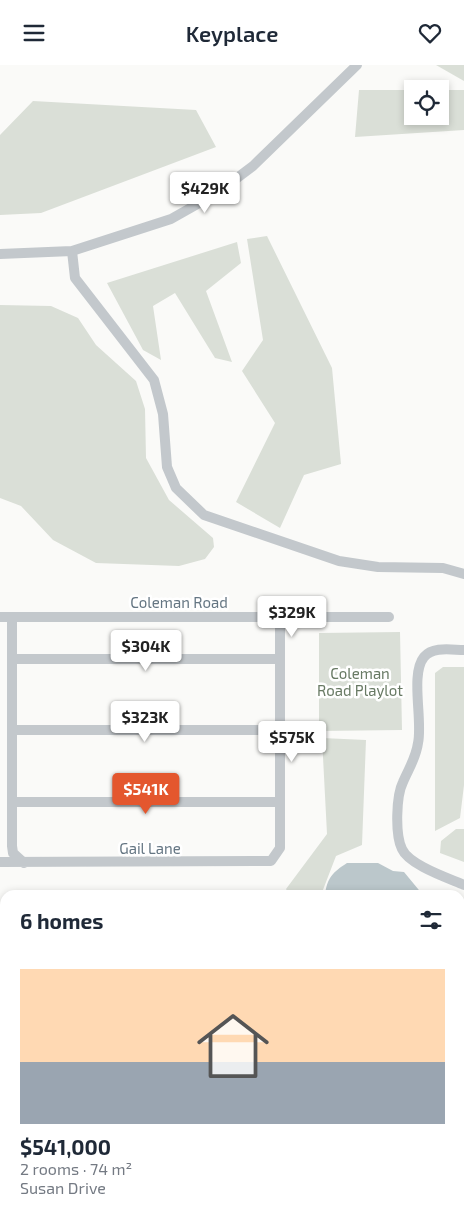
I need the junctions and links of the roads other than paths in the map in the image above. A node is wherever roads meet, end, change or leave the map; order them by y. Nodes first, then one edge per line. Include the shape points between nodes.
1 (357, 65) edge
2 (72, 251) junction
3 (0, 254) edge
4 (464, 574) edge
5 (0, 617) edge
6 (12, 617) junction
7 (280, 617) junction
8 (388, 617) dead end
9 (464, 650) edge
10 (12, 659) junction
11 (279, 659) junction
12 (12, 730) junction
13 (279, 730) junction
14 (12, 802) junction
15 (279, 802) junction
16 (0, 863) edge
17 (24, 863) junction
18 (464, 885) edge

1 - 2 street via 253,166 217,193 172,219
2 - 3 street
2 - 4 street via 74,278 154,380 163,414 167,467 176,489 204,515 339,561 378,567 443,568
5 - 6 street, Coleman Road
6 - 7 street, Coleman Road
6 - 10 street
7 - 8 street, Coleman Road
7 - 11 street
9 - 18 street via 432,651 418,668 419,741 414,763 402,783 397,831 402,851 414,862
10 - 11 street
10 - 12 street
11 - 13 street
12 - 13 street
12 - 14 street
13 - 15 street
14 - 15 street
14 - 17 street via 13,853
15 - 17 street, Gail Lane via 280,848 275,857 265,863
16 - 17 street, Gail Lane

